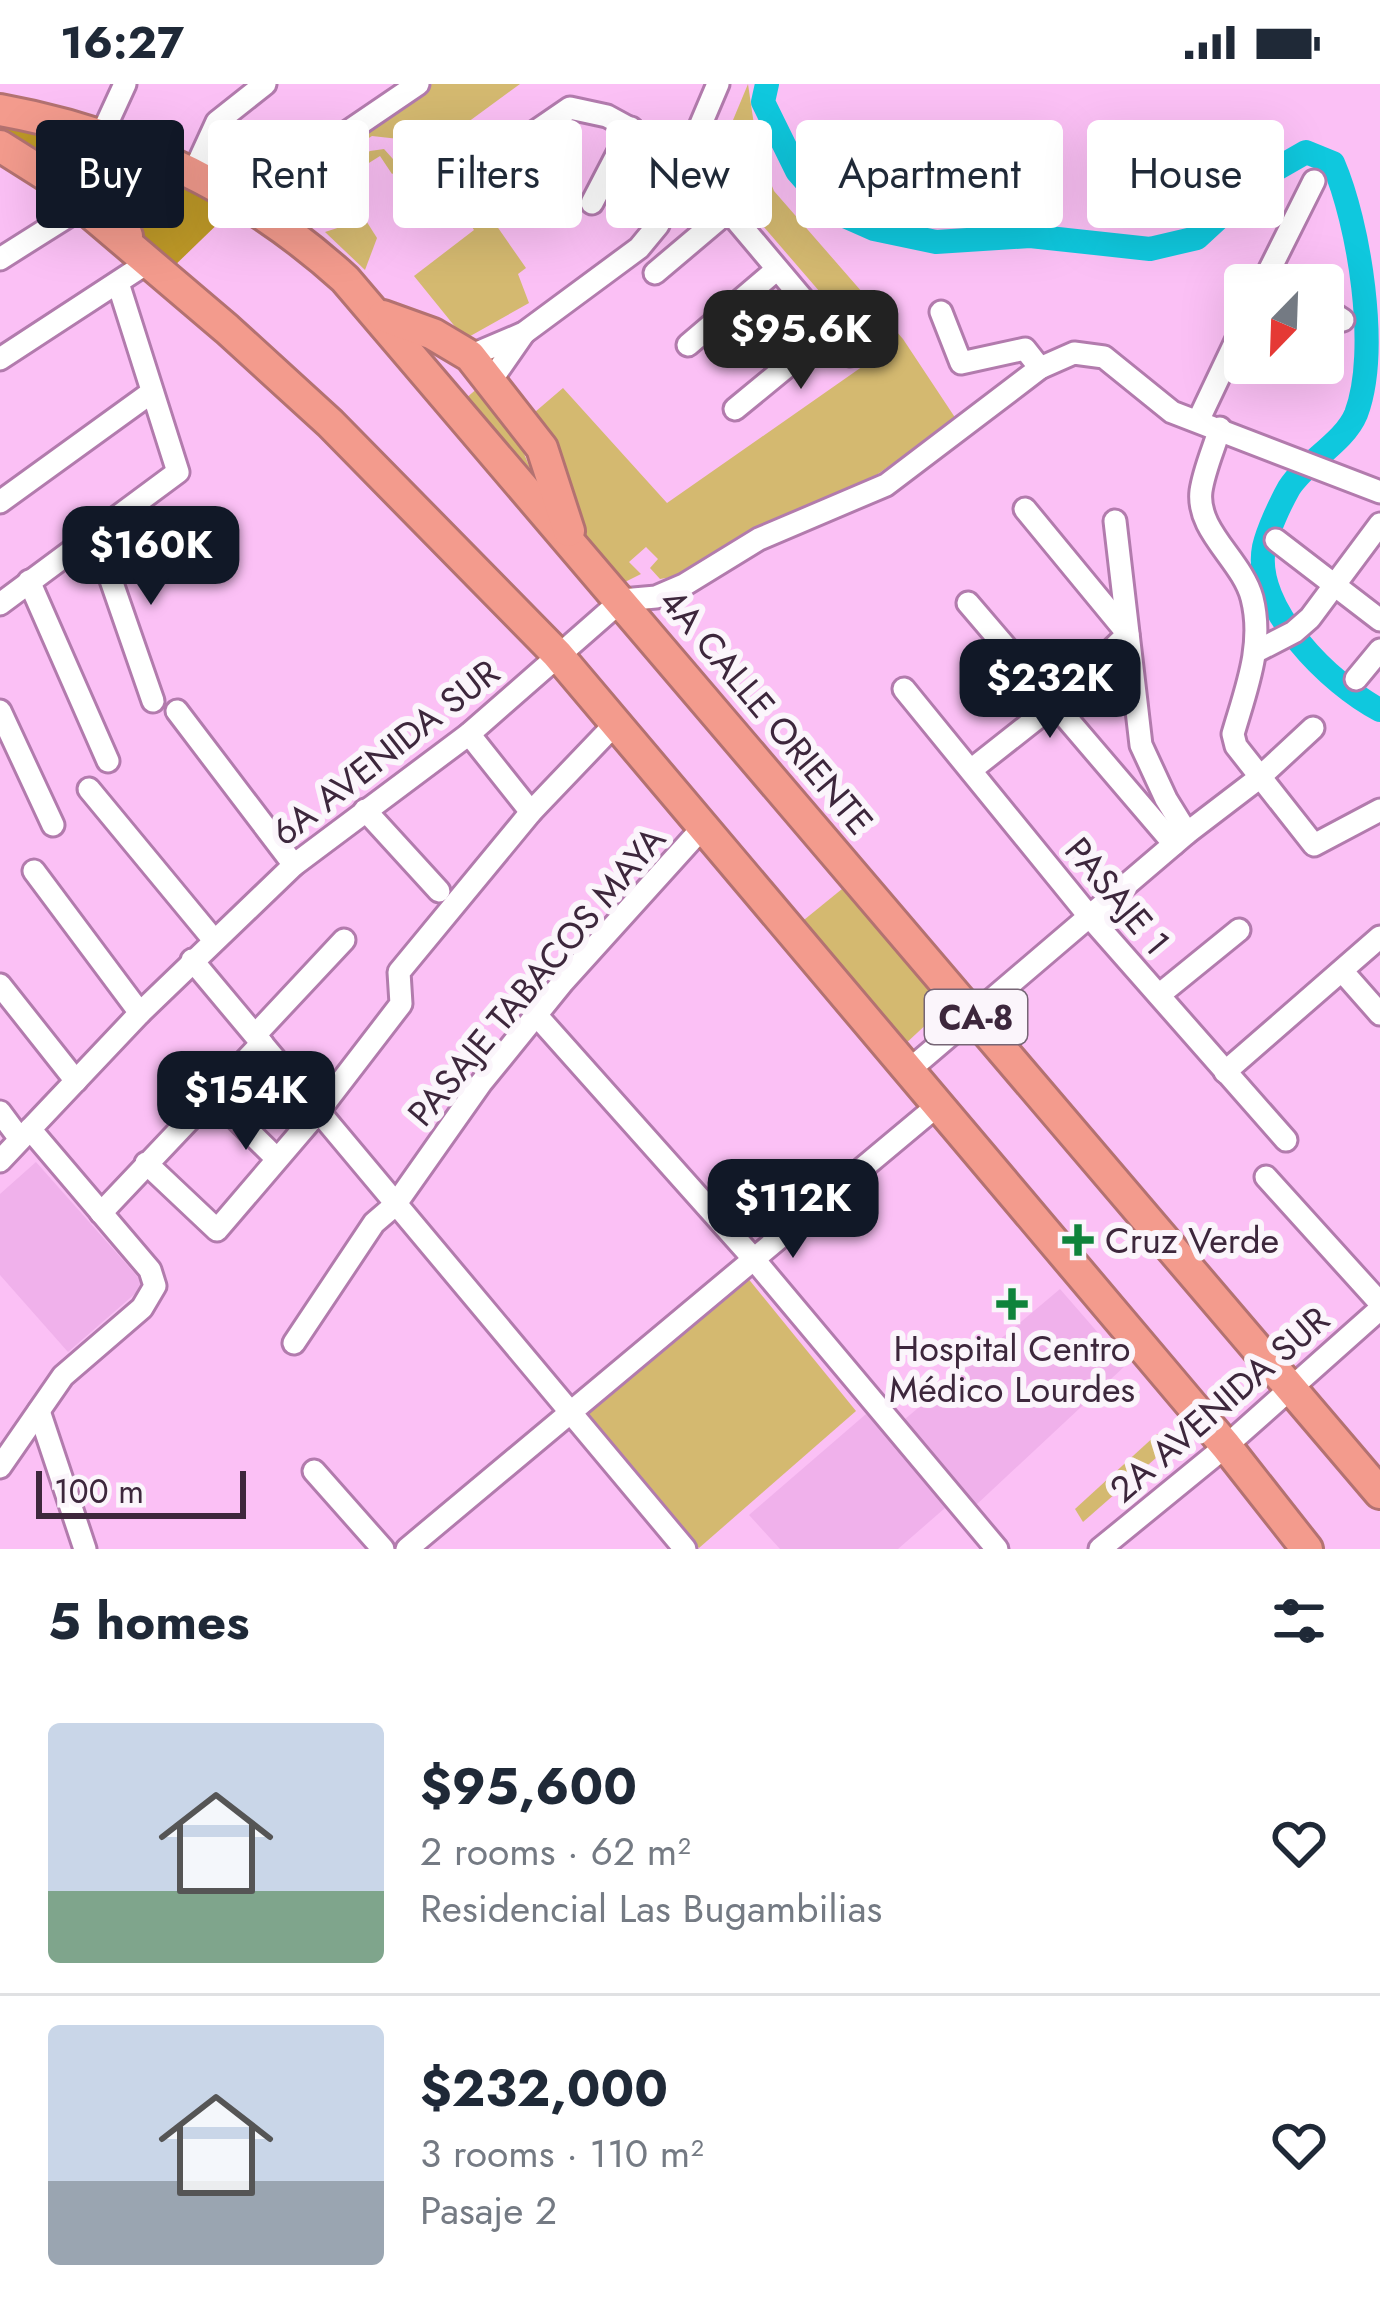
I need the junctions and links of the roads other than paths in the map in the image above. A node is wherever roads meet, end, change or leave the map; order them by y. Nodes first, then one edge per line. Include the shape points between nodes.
1 (125, 84) edge
2 (266, 84) edge
3 (418, 84) edge
4 (718, 84) edge
5 (0, 110) edge
6 (42, 120) edge
7 (108, 120) edge
8 (365, 120) edge
9 (552, 120) edge
10 (613, 120) edge
11 (701, 120) edge
12 (7, 159) edge
13 (184, 168) edge
14 (189, 170) junction
15 (606, 176) edge
16 (36, 177) edge
17 (208, 180) edge
18 (1314, 181) dead end
19 (592, 203) dead end
20 (50, 228) edge
21 (111, 228) edge
22 (282, 228) edge
23 (656, 228) edge
24 (708, 228) edge
25 (739, 228) edge
26 (142, 254) junction
27 (0, 260) edge
28 (1273, 264) edge
29 (776, 270) junction
30 (655, 273) dead end
31 (118, 283) junction
32 (941, 312) dead end
33 (376, 313) junction
34 (830, 331) junction
35 (524, 333) junction
36 (688, 344) dead end
37 (850, 355) dead end
38 (470, 356) junction
39 (0, 359) edge
40 (1040, 368) junction
41 (1224, 381) edge
42 (490, 382) junction
43 (152, 392) junction
44 (735, 409) dead end
45 (1209, 424) junction
46 (1380, 491) edge
47 (0, 502) edge
48 (1025, 509) dead end
49 (1114, 521) dead end
50 (1380, 524) edge
51 (95, 534) junction
52 (1276, 539) dead end
53 (573, 542) junction
54 (28, 581) junction
55 (1335, 585) junction
56 (622, 600) junction
57 (968, 603) dead end
58 (0, 604) edge
59 (1380, 620) edge
60 (1128, 634) junction
61 (1380, 650) edge
62 (1257, 651) junction
63 (556, 655) junction
64 (1357, 680) dead end
65 (904, 689) dead end
66 (153, 700) dead end
67 (1056, 704) junction
68 (0, 711) edge
69 (177, 711) dead end
70 (617, 722) junction
71 (1312, 728) dead end
72 (469, 734) junction
73 (108, 761) dead end
74 (971, 770) junction
75 (1258, 778) junction
76 (88, 789) dead end
77 (365, 810) junction
78 (1380, 811) edge
79 (531, 812) junction
80 (52, 825) dead end
81 (704, 826) junction
82 (1181, 839) junction
83 (294, 865) junction
84 (34, 871) dead end
85 (439, 891) dead end
86 (1089, 916) junction
87 (1239, 930) dead end
88 (1380, 937) edge
89 (213, 939) junction
90 (344, 940) dead end
91 (192, 960) junction
92 (1343, 972) junction
93 (0, 985) edge
94 (1159, 995) junction
95 (140, 1012) junction
96 (1380, 1014) edge
97 (974, 1015) junction
98 (538, 1017) junction
99 (259, 1038) junction
100 (908, 1071) junction
101 (1226, 1072) junction
102 (76, 1081) junction
103 (212, 1095) junction
104 (937, 1106) junction
105 (0, 1112) edge
106 (318, 1112) junction
107 (25, 1134) junction
108 (1286, 1140) dead end
109 (277, 1159) junction
110 (0, 1161) edge
111 (146, 1163) junction
112 (1266, 1177) dead end
113 (395, 1204) junction
114 (101, 1213) junction
115 (752, 1257) junction
116 (1380, 1306) edge
117 (294, 1343) dead end
118 (1291, 1387) junction
119 (39, 1411) junction
120 (570, 1412) junction
121 (1226, 1446) junction
122 (0, 1467) edge
123 (314, 1471) dead end
124 (1380, 1493) edge
125 (86, 1549) edge
126 (383, 1549) edge
127 (407, 1549) edge
128 (685, 1549) edge
129 (997, 1549) edge
130 (1100, 1549) edge
131 (1307, 1549) edge

1 - 7 street
2 - 14 street via 217,122
3 - 8 street
4 - 11 street
5 - 6 highway, 4A CALLE ORIENTE / CA-8
9 - 10 street via 570,108
12 - 16 highway, CA-8
13 - 14 highway, 4A CALLE ORIENTE / CA-8
14 - 17 highway, 4A CALLE ORIENTE / CA-8
14 - 26 highway via 112,176 117,217
15 - 19 street
18 - 28 street
20 - 27 street
21 - 26 highway, CA-8
22 - 33 highway, 4A CALLE ORIENTE / CA-8
23 - 35 street via 617,268
24 - 30 street
25 - 29 street
26 - 31 street
26 - 63 highway, CA-8 via 330,423
29 - 34 street
29 - 36 street
31 - 39 street
31 - 43 street
32 - 40 street via 961,363 1025,349
33 - 38 highway
33 - 53 highway, 4A CALLE ORIENTE / CA-8
34 - 37 street
34 - 44 street
35 - 38 street
35 - 42 street
38 - 42 highway
40 - 45 street via 1074,353 1103,357 1172,412
40 - 56 street via 886,485 759,539 684,586
41 - 45 street
42 - 53 highway via 542,448
43 - 47 street
43 - 51 street via 178,472
45 - 46 street
45 - 62 street via 1203,514 1244,576
48 - 60 street
49 - 60 street
50 - 55 street
51 - 54 street
51 - 66 street
52 - 55 street
53 - 56 highway, 4A CALLE ORIENTE / CA-8
54 - 58 street
54 - 73 street
55 - 59 street
55 - 62 street via 1294,632
56 - 63 street, 6A AVENIDA SUR
56 - 97 highway, 4A CALLE ORIENTE / CA-8
57 - 67 street
60 - 67 street
60 - 82 street via 1141,745
61 - 64 street
62 - 75 street via 1233,734
63 - 70 highway, CA-8
63 - 72 street, 6A AVENIDA SUR
65 - 74 street, PASAJE 1
67 - 74 street
67 - 82 street
68 - 80 street
69 - 83 street
70 - 79 street
70 - 81 highway, CA-8
71 - 75 street
72 - 77 street, 6A AVENIDA SUR
72 - 79 street
74 - 86 street, PASAJE 1
75 - 78 street via 1314,845
75 - 82 street
76 - 89 street
77 - 83 street, 6A AVENIDA SUR
77 - 85 street
79 - 106 street via 399,972 401,1004
81 - 98 street, PASAJE TABACOS MAYA
81 - 100 highway, CA-8
82 - 86 street
83 - 89 street, 6A AVENIDA SUR
84 - 95 street
86 - 94 street, PASAJE 1
86 - 97 street
87 - 94 street
88 - 92 street
89 - 91 street, 6A AVENIDA SUR
90 - 99 street
91 - 95 street, 6A AVENIDA SUR
91 - 99 street
92 - 96 street
92 - 101 street
93 - 102 street
94 - 101 street, PASAJE 1
95 - 102 street, 6A AVENIDA SUR
97 - 100 street
97 - 118 highway, 4A CALLE ORIENTE / CA-8
98 - 113 street, PASAJE TABACOS MAYA
98 - 115 street
99 - 103 street
99 - 106 street
100 - 104 highway, CA-8
101 - 108 street, PASAJE 1
102 - 107 street, 6A AVENIDA SUR
103 - 109 street
103 - 111 street
104 - 115 street
104 - 121 highway, CA-8
105 - 107 street
106 - 109 street
106 - 113 street
107 - 110 street, 6A AVENIDA SUR
107 - 114 street
109 - 111 street via 217,1230
111 - 114 street
112 - 116 street
113 - 117 street, PASAJE TABACOS MAYA
113 - 120 street
114 - 119 street via 155,1286 142,1308 63,1376
115 - 120 street
115 - 129 street
116 - 118 street, 2A AVENIDA SUR
118 - 121 street, 2A AVENIDA SUR
118 - 124 highway, 4A CALLE ORIENTE / CA-8
119 - 122 street
119 - 125 street
120 - 127 street
120 - 128 street
121 - 130 street, 2A AVENIDA SUR
121 - 131 highway, CA-8
123 - 126 street

